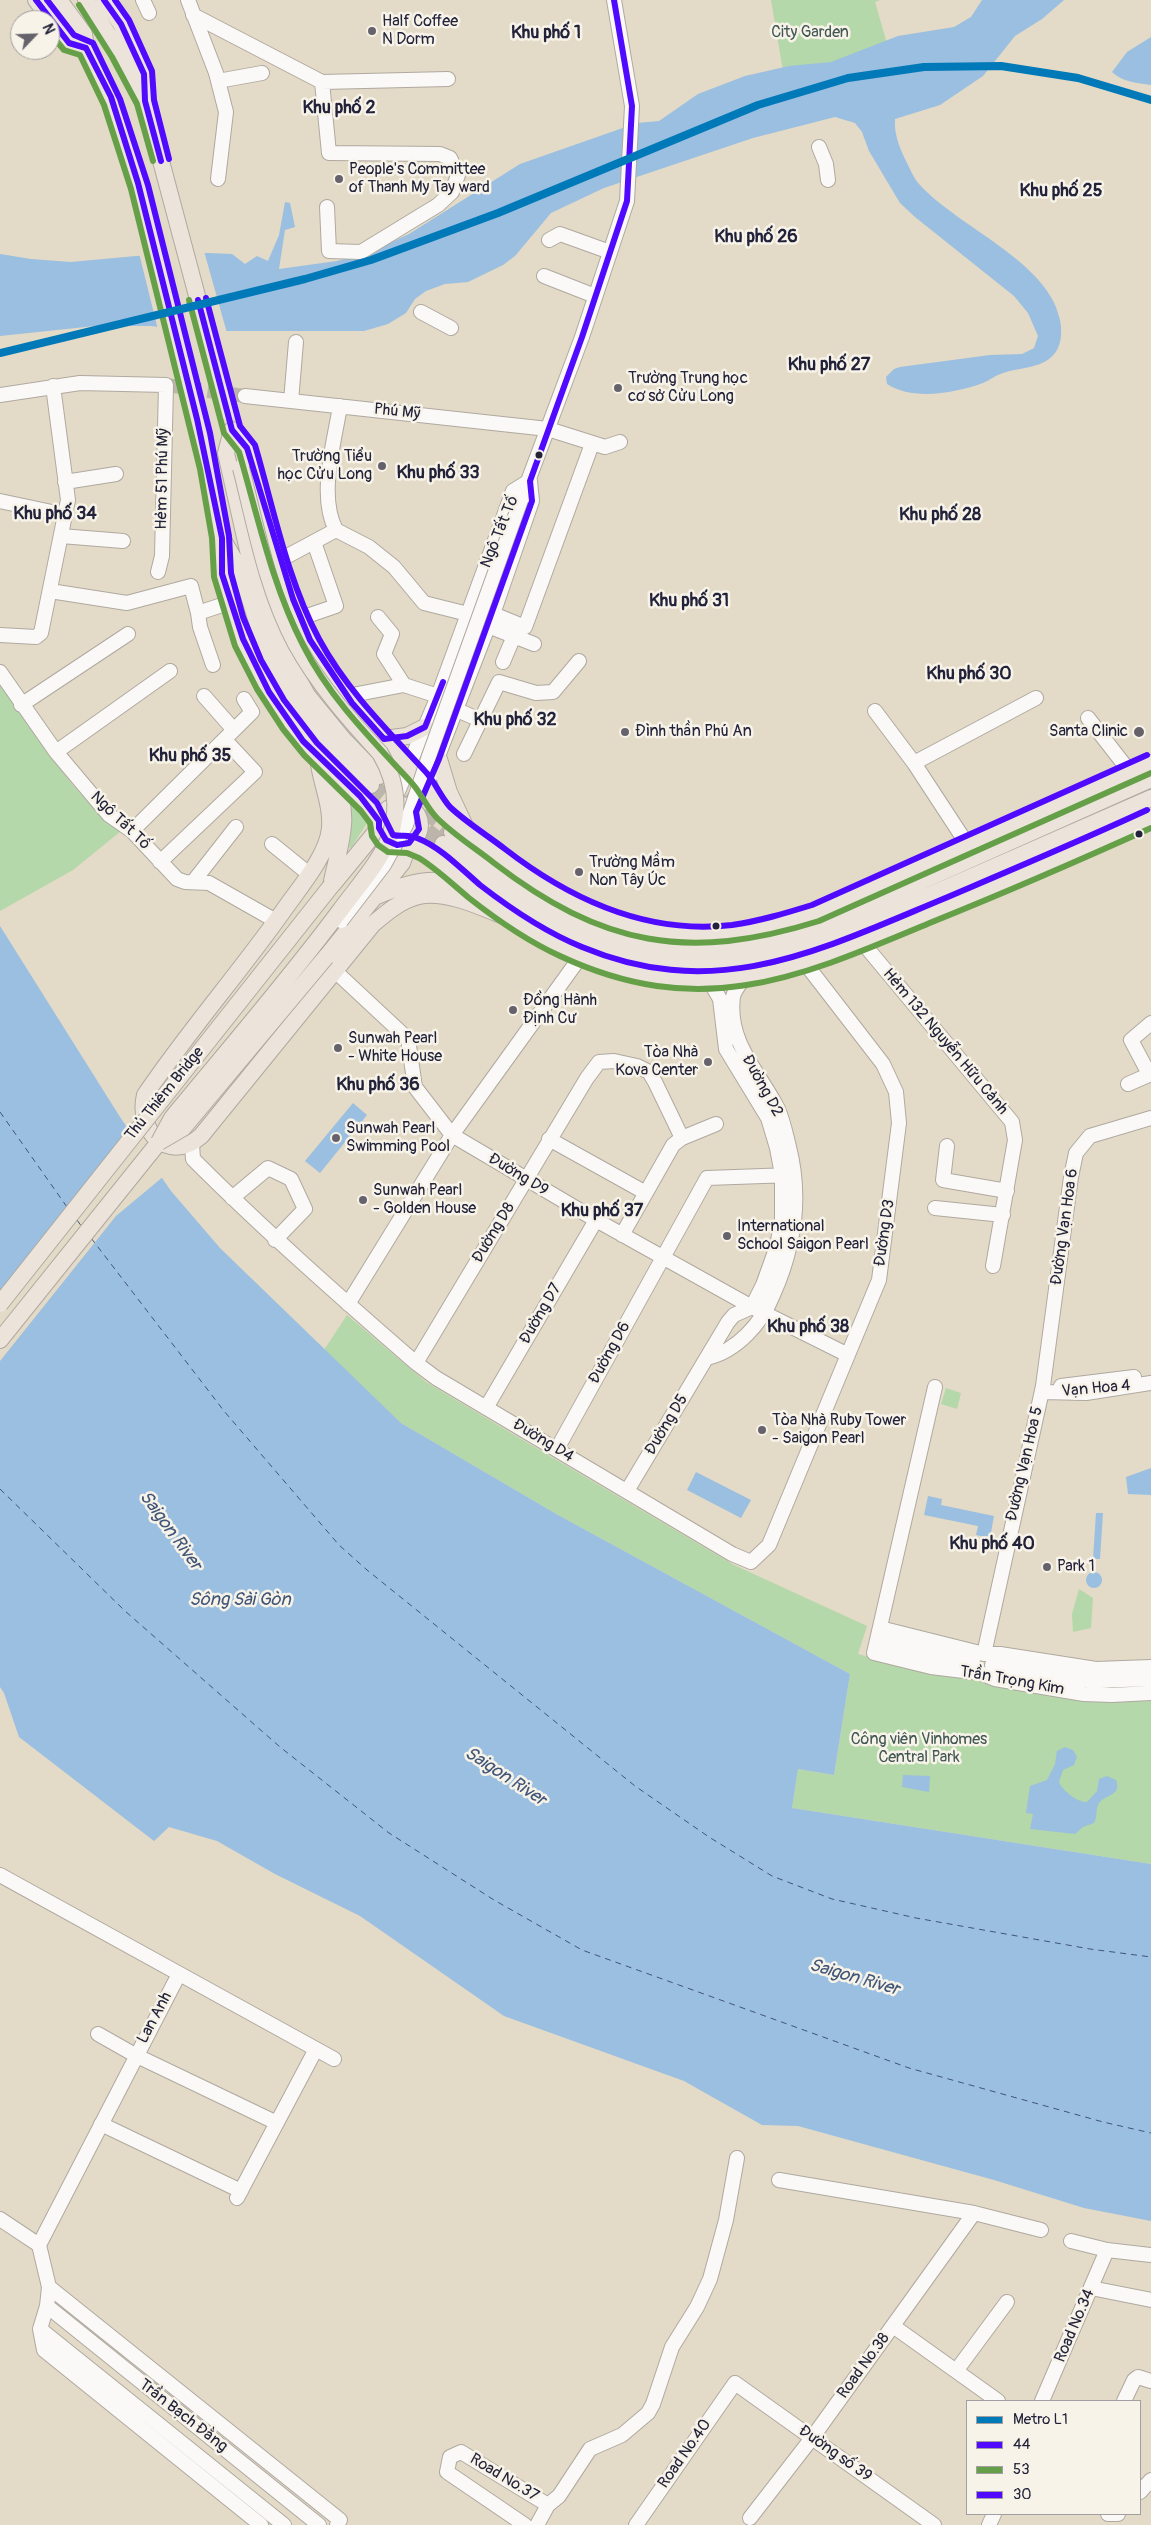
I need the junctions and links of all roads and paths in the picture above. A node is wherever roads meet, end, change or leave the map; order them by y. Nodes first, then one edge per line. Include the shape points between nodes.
1 (59, 0) edge
2 (86, 0) edge
3 (104, 0) edge
4 (143, 0) edge
5 (188, 0) edge
6 (614, 0) edge
7 (38, 1) edge
8 (149, 13) dead end
9 (193, 15) junction
10 (86, 48) junction
11 (262, 73) dead end
12 (448, 79) dead end
13 (218, 81) junction
14 (322, 82) junction
15 (145, 101) junction
16 (819, 147) dead end
17 (218, 179) dead end
18 (828, 180) dead end
19 (327, 207) dead end
20 (550, 240) dead end
21 (610, 252) junction
22 (544, 276) dead end
23 (595, 296) junction
24 (421, 312) dead end
25 (451, 328) dead end
26 (296, 342) dead end
27 (53, 386) junction
28 (0, 394) edge
29 (245, 396) tunnel mouth
30 (291, 401) junction
31 (340, 406) junction
32 (548, 429) junction
33 (232, 430) junction
34 (620, 442) dead end
35 (592, 444) junction
36 (116, 474) dead end
37 (530, 481) junction
38 (65, 482) junction
39 (0, 501) edge
40 (66, 515) junction
41 (336, 530) junction
42 (61, 536) junction
43 (222, 538) junction
44 (123, 542) dead end
45 (314, 542) junction
46 (280, 560) junction
47 (158, 572) dead end
48 (50, 592) junction
49 (231, 602) junction
50 (198, 613) junction
51 (468, 614) junction
52 (378, 617) dead end
53 (301, 618) junction
54 (490, 620) junction
55 (128, 634) dead end
56 (0, 635) edge
57 (514, 636) junction
58 (534, 644) dead end
59 (579, 661) dead end
60 (503, 662) dead end
61 (213, 665) dead end
62 (170, 671) dead end
63 (0, 672) edge
64 (404, 685) junction
65 (204, 696) dead end
66 (347, 696) junction
67 (438, 696) junction
68 (1036, 698) dead end
69 (244, 699) dead end
70 (21, 704) junction
71 (457, 710) junction
72 (875, 711) dead end
73 (1088, 718) dead end
74 (480, 720) junction
75 (425, 727) junction
76 (230, 735) junction
77 (384, 739) junction
78 (56, 752) junction
79 (464, 754) dead end
80 (439, 759) junction
81 (323, 762) junction
82 (914, 763) junction
83 (1151, 763) edge
84 (409, 766) junction
85 (1139, 779) edge
86 (427, 786) junction
87 (1147, 800) edge
88 (438, 806) junction
89 (408, 807) junction
90 (1151, 818) edge
91 (379, 824) junction
92 (236, 827) dead end
93 (132, 831) junction
94 (454, 836) junction
95 (272, 844) dead end
96 (409, 844) junction
97 (968, 844) junction
98 (160, 862) junction
99 (309, 874) junction
100 (193, 882) junction
101 (464, 883) junction
102 (331, 886) junction
103 (372, 899) junction
104 (847, 914) junction
105 (276, 921) junction
106 (519, 922) junction
107 (862, 942) junction
108 (307, 954) junction
109 (581, 956) junction
110 (805, 963) junction
111 (335, 971) junction
112 (744, 977) junction
113 (709, 980) junction
114 (1151, 1023) edge
115 (1150, 1074) edge
116 (755, 1083) junction
117 (1128, 1084) dead end
118 (1151, 1118) edge
119 (716, 1124) dead end
120 (682, 1138) junction
121 (549, 1140) junction
122 (448, 1141) junction
123 (159, 1142) junction
124 (192, 1144) junction
125 (947, 1146) dead end
126 (788, 1175) junction
127 (526, 1180) junction
128 (1007, 1191) junction
129 (646, 1192) junction
130 (232, 1198) junction
131 (935, 1208) dead end
132 (1003, 1215) junction
133 (596, 1220) junction
134 (622, 1234) junction
135 (275, 1240) junction
136 (664, 1257) junction
137 (993, 1266) dead end
138 (0, 1304) edge
139 (348, 1304) junction
140 (752, 1308) junction
141 (766, 1314) junction
142 (0, 1340) edge
143 (848, 1355) junction
144 (707, 1358) junction
145 (416, 1363) junction
146 (1151, 1375) edge
147 (1151, 1383) edge
148 (935, 1387) dead end
149 (1042, 1389) junction
150 (486, 1408) junction
151 (557, 1449) junction
152 (627, 1491) junction
153 (751, 1562) joint
154 (877, 1640) junction
155 (982, 1664) junction
156 (1151, 1666) edge
157 (1151, 1680) edge
158 (1151, 1693) edge
159 (0, 1875) edge
160 (179, 1974) junction
161 (98, 2034) dead end
162 (316, 2049) junction
163 (135, 2055) junction
164 (334, 2059) dead end
165 (277, 2123) junction
166 (101, 2124) junction
167 (737, 2158) dead end
168 (779, 2180) dead end
169 (974, 2212) junction
170 (0, 2219) edge
171 (1042, 2230) dead end
172 (1070, 2241) dead end
173 (39, 2245) junction
174 (1107, 2250) junction
175 (1151, 2255) edge
176 (49, 2288) junction
177 (1091, 2288) junction
178 (1150, 2299) edge
179 (1006, 2302) dead end
180 (47, 2306) junction
181 (893, 2326) junction
182 (40, 2329) junction
183 (129, 2350) junction
184 (956, 2371) junction
185 (128, 2372) junction
186 (1151, 2381) edge
187 (735, 2383) joint
188 (116, 2398) junction
189 (997, 2400) edge
190 (1042, 2400) edge
191 (1124, 2400) edge
192 (812, 2438) junction
193 (1151, 2480) edge
194 (1141, 2491) edge
195 (548, 2505) junction
196 (750, 2518) dead end
197 (338, 2522) edge
198 (261, 2525) edge
199 (284, 2525) edge
200 (320, 2525) edge
201 (525, 2525) edge
202 (537, 2525) edge
203 (636, 2525) edge
204 (934, 2525) edge

1 - 10 main road via 84,34
2 - 15 main road via 120,53
3 - 15 main road via 121,24 144,74
4 - 8 street
5 - 9 street
6 - 21 street via 632,106 627,201
7 - 10 main road via 69,43
9 - 13 street
9 - 14 street
10 - 43 main road, bridge via 111,97 138,183 197,419
11 - 13 street
12 - 14 street
13 - 17 street via 226,112
14 - 19 street via 329,153 440,154 450,158 458,175 452,192 438,205 361,252 329,250
15 - 33 main road, Thủ Thiêm Bridge, bridge
16 - 18 street
20 - 21 street via 560,234
21 - 23 street
22 - 23 street
23 - 32 street
24 - 25 street
26 - 30 street
27 - 28 street
27 - 38 street
27 - 47 street, Hẻm 51 Phú Mỹ via 80,383 166,385 162,556
29 - 30 street, Phú Mỹ
30 - 31 street, Phú Mỹ
31 - 32 street, Phú Mỹ
31 - 41 street via 326,498
32 - 35 street, Phú Mỹ
32 - 37 street
33 - 43 main road via 226,453 254,577 276,637 307,695 375,780 333,750 302,713 280,676 262,636 240,571
33 - 46 main road via 247,448
33 - 108 main road, Thủ Thiêm Bridge, bridge via 280,610 296,644 324,688 380,753 395,789 395,816 385,847
34 - 35 street via 605,447
35 - 54 street via 525,627
36 - 38 street
37 - 51 street, Ngô Tất Tố via 513,492
37 - 54 street, Ngô Tất Tố via 532,502
37 - 108 street, Thủ Thiêm Bridge, bridge via 401,838 362,896 319,948
38 - 40 street
39 - 40 street
40 - 42 street
41 - 45 street
41 - 51 street via 394,566 424,603
42 - 44 street
42 - 48 street
43 - 49 main road via 222,574
45 - 46 street
45 - 53 street via 336,606
46 - 53 main road
48 - 50 street via 127,603 191,586
48 - 56 street via 41,633 36,638
49 - 50 street
49 - 81 main road via 243,639 269,692 286,719
50 - 61 street
51 - 67 street, Ngô Tất Tố
52 - 64 street via 392,634 384,654
53 - 66 main road via 321,659
54 - 57 street
54 - 71 street, Ngô Tất Tố
55 - 70 street
57 - 58 street
57 - 60 street
59 - 74 street via 552,692 536,693 499,682
62 - 78 street
63 - 70 street, Ngô Tất Tố
64 - 66 street
64 - 67 street
65 - 76 street
66 - 77 main road
67 - 75 street, Ngô Tất Tố
68 - 82 street
69 - 76 street via 252,712
70 - 78 street, Ngô Tất Tố
71 - 74 street
71 - 80 street, Ngô Tất Tố
72 - 82 street
73 - 85 street
74 - 79 street
75 - 77 main road via 407,736
75 - 84 street, Ngô Tất Tố
76 - 93 street
76 - 98 street via 254,772
77 - 84 main road
78 - 93 street, Ngô Tất Tố via 109,816
80 - 86 street, Ngô Tất Tố
80 - 94 main road via 449,792
81 - 91 main road via 360,796
81 - 99 main road via 319,776 330,810 330,828
81 - 102 main road via 338,785 345,816
82 - 97 street
83 - 85 main road
84 - 86 main road
84 - 89 street, Ngô Tất Tố
85 - 87 main road
85 - 97 main road
85 - 104 main road
86 - 88 main road
86 - 89 street, Ngô Tất Tố
87 - 90 main road
87 - 104 main road via 878,918
88 - 89 main road
88 - 94 main road
89 - 91 main road via 386,809
89 - 96 main road via 420,824 420,830
90 - 107 main road
91 - 96 main road via 391,844
91 - 102 main road, Thủ Thiêm Bridge
92 - 100 street
93 - 98 street, Ngô Tất Tố
94 - 104 main road via 572,905 610,921 654,931 710,935 740,932 806,915
94 - 104 main road via 523,909 550,926 591,944 645,959 694,964 750,960 804,947
95 - 99 street
96 - 101 main road via 440,861
96 - 103 main road via 402,863
97 - 104 main road
98 - 100 street, Ngô Tất Tố via 178,879
99 - 105 main road
100 - 105 street, Ngô Tất Tố via 209,883
101 - 103 main road via 425,879
101 - 106 main road
102 - 138 main road, Thủ Thiêm Bridge, bridge
103 - 123 main road, bridge via 183,1128
104 - 107 main road
105 - 124 main road via 145,1095 142,1106 145,1120 159,1142 173,1147
106 - 109 main road
106 - 111 main road via 459,900 419,896 387,912 373,924
107 - 110 main road
107 - 128 street, Hẻm 132 Nguyễn Hữu Cảnh via 1012,1122 1015,1140
108 - 123 main road, Thủ Thiêm Bridge, bridge via 172,1118
109 - 113 main road via 636,972
109 - 122 street
110 - 112 main road via 777,972
110 - 143 street, Đường D3 via 883,1064 899,1107 879,1280
111 - 122 street, Đường D9 via 408,1039 415,1087
111 - 124 main road via 202,1136
112 - 113 main road
112 - 116 street, Đường D2 via 733,995 734,1023 739,1045
113 - 116 street, Đường D2 via 720,999 726,1049
114 - 115 street via 1130,1040
115 - 117 street
116 - 126 street, Đường D2
118 - 149 street, Đường Vạn Hoa 6 via 1090,1136 1076,1153 1070,1177
119 - 120 street
120 - 121 street, Đường D8 via 648,1072 606,1060 599,1062 587,1078
120 - 129 street via 673,1146
121 - 127 street, Đường D8
121 - 129 street
122 - 127 street, Đường D9
122 - 139 street
123 - 142 main road, Thủ Thiêm Bridge
124 - 130 street, Đường D4 via 193,1159
125 - 128 street via 937,1179
126 - 136 street, Đường D6 via 707,1178
126 - 140 street, Đường D2 via 776,1246
126 - 141 street, Đường D2 via 795,1224 790,1249
127 - 133 street, Đường D9
127 - 145 street, Đường D8
128 - 132 street, Hẻm 132 Nguyễn Hữu Cảnh
129 - 134 street
130 - 135 street, Đường D4
130 - 135 street via 268,1168 291,1179 305,1208
131 - 132 street
132 - 137 street, Hẻm 132 Nguyễn Hữu Cảnh
133 - 134 street, Đường D9
133 - 150 street, Đường D7
134 - 136 street, Đường D9
135 - 139 street, Đường D4
136 - 140 street, Đường D9
136 - 151 street, Đường D6
139 - 145 street, Đường D4
140 - 141 street, Đường D9
140 - 144 street, Đường D5 via 734,1315
141 - 143 street, Đường D9
141 - 144 street via 739,1341
143 - 153 street, Đường D3 via 769,1545
144 - 152 street, Đường D5
145 - 150 street, Đường D4
146 - 149 street, Vạn Hoa 4
147 - 149 street, Vạn Hoa 4 via 1086,1393
148 - 154 street
149 - 155 street, Đường Vạn Hoa 5
150 - 151 street, Đường D4
151 - 152 street, Đường D4
152 - 153 street, Đường D4
154 - 155 street, Trần Trọng Kim
154 - 155 street, Trần Trọng Kim via 931,1667
155 - 156 street, Trần Trọng Kim via 1000,1654 1096,1669
155 - 157 street, Trần Trọng Kim via 1086,1680
155 - 158 street, Trần Trọng Kim via 995,1679 1084,1694
159 - 160 street, Lan Anh
160 - 162 street
160 - 163 street, Lan Anh
161 - 163 street
162 - 164 street
162 - 165 street
163 - 165 street
163 - 166 street, Lan Anh
165 - 166 street via 239,2194
166 - 173 street, Lan Anh
167 - 195 street, Road No.37 via 726,2220 710,2278 697,2307 672,2347 653,2404 648,2413 622,2435 590,2449 559,2496
168 - 169 street
169 - 171 street
169 - 181 street, Road No.38
170 - 173 street
172 - 174 street
173 - 176 street
174 - 175 street
174 - 177 street, Road No.34
176 - 180 street
176 - 183 street
177 - 178 street
177 - 190 street, Road No.34
179 - 184 street
180 - 182 street
180 - 185 street, Trần Bạch Đằng
181 - 184 street
181 - 192 street, Road No.38
182 - 188 street, Trần Bạch Đằng
182 - 188 street via 44,2350
183 - 185 street
183 - 197 street
184 - 189 street
185 - 188 street
185 - 200 street, Trần Bạch Đằng
186 - 191 street via 1138,2377
187 - 192 street, Đường số 39
187 - 203 street, Road No.40
188 - 198 street
188 - 199 street, Trần Bạch Đằng
192 - 196 street, Road No.38
192 - 204 street, Đường số 39
193 - 194 street
195 - 201 street, Road No.37 via 461,2452 450,2458 447,2472
195 - 202 street, Road No.37

